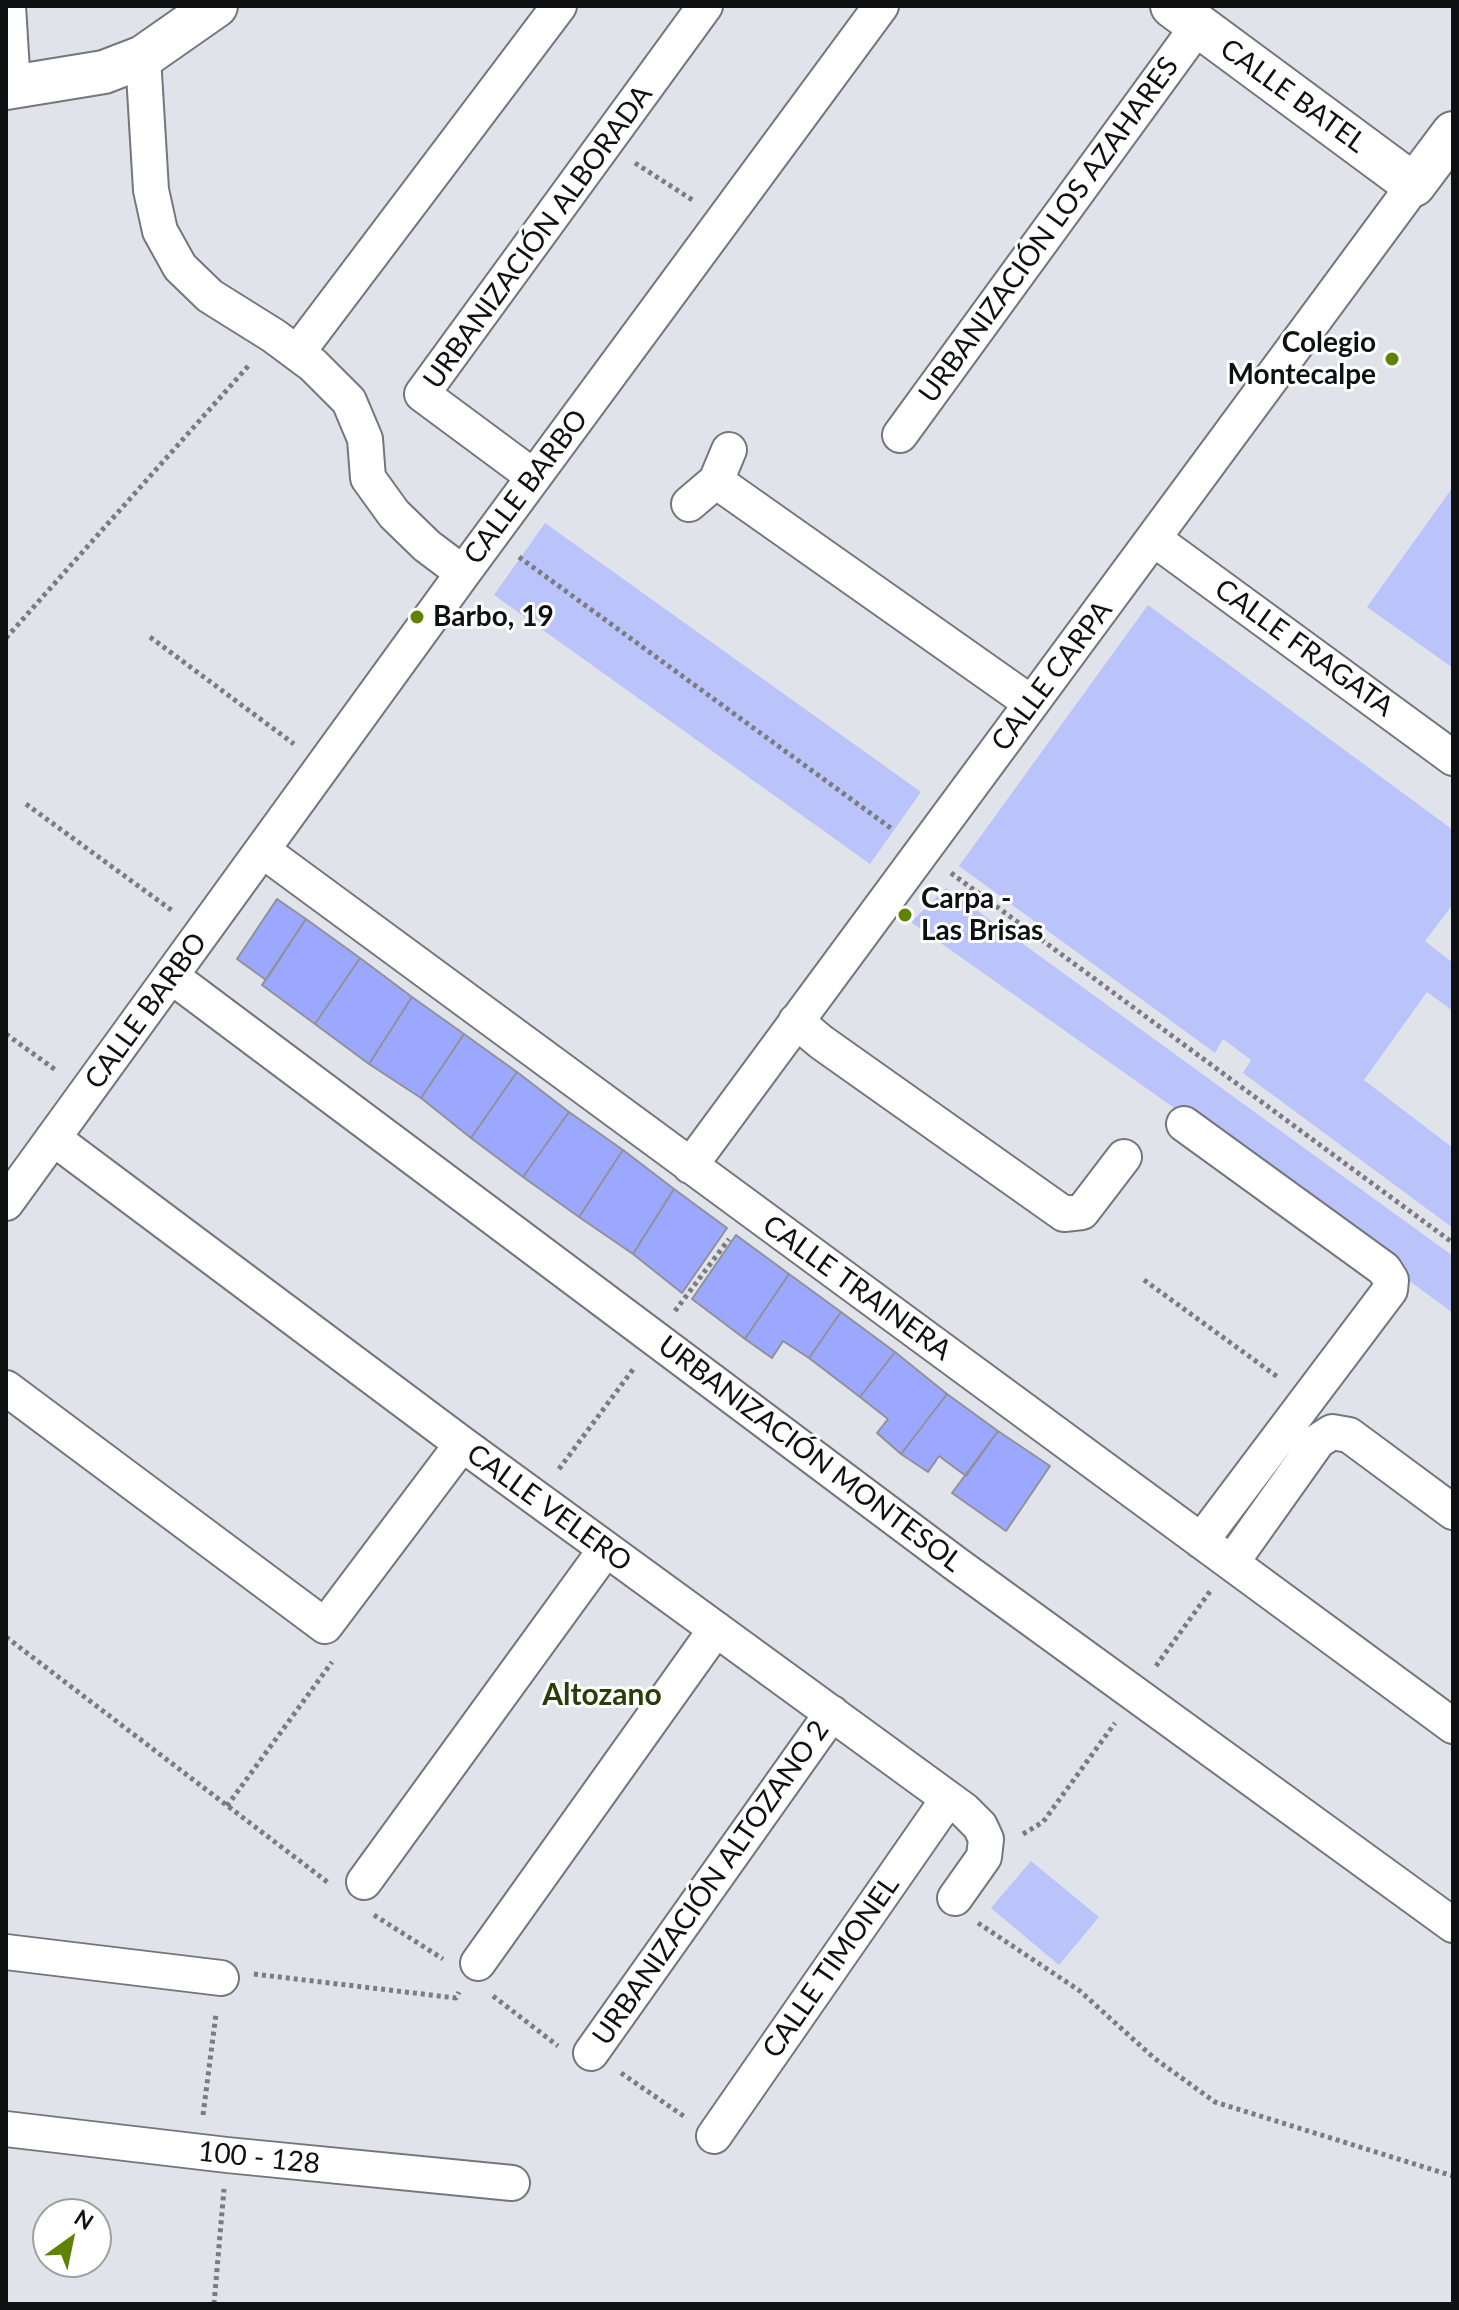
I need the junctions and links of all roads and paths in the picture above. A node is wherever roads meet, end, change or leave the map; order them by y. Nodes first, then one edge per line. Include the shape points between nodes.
1 (8, 6) edge
2 (216, 6) edge
3 (559, 6) edge
4 (705, 6) edge
5 (881, 6) edge
6 (1185, 16) edge
7 (143, 57) junction
8 (10, 88) edge
9 (1453, 133) edge
10 (604, 143) junction
11 (1414, 185) junction
12 (723, 220) junction
13 (286, 345) junction
14 (900, 435) dead end
15 (729, 450) dead end
16 (534, 477) junction
17 (716, 481) junction
18 (689, 504) dead end
19 (490, 535) junction
20 (1154, 539) junction
21 (463, 573) junction
22 (150, 637) dead end
23 (6, 638) edge
24 (1031, 703) junction
25 (1453, 758) edge
26 (323, 765) junction
27 (26, 804) dead end
28 (262, 850) junction
29 (921, 851) junction
30 (203, 933) junction
31 (171, 976) junction
32 (796, 1021) junction
33 (6, 1034) edge
34 (87, 1093) junction
35 (1184, 1124) dead end
36 (53, 1138) junction
37 (1124, 1157) dead end
38 (690, 1166) junction
39 (6, 1203) edge
40 (1453, 1243) edge
41 (1144, 1280) dead end
42 (6, 1388) edge
43 (1307, 1399) junction
44 (462, 1444) junction
45 (1453, 1512) edge
46 (1201, 1541) junction
47 (606, 1549) junction
48 (1232, 1562) junction
49 (325, 1626) junction
50 (716, 1629) junction
51 (832, 1713) junction
52 (1453, 1726) edge
53 (948, 1799) junction
54 (227, 1806) dead end
55 (364, 1882) dead end
56 (955, 1898) joint
57 (1453, 1925) edge
58 (6, 1952) edge
59 (478, 1963) joint
60 (221, 1978) junction
61 (591, 2053) dead end
62 (6, 2129) edge
63 (714, 2136) dead end
64 (213, 2153) junction
65 (1453, 2176) edge
66 (512, 2183) dead end
67 (214, 2304) edge

1 - 8 street
2 - 7 street
3 - 13 street
4 - 10 street, URBANIZACIÓN ALBORADA
5 - 12 street, CALLE BARBO
6 - 11 street, CALLE BATEL
6 - 14 street, URBANIZACIÓN LOS AZAHARES
7 - 8 street via 104,72
7 - 13 street via 151,190 160,231 180,267 210,296
9 - 11 street
10 - 12 path
10 - 16 street, URBANIZACIÓN ALBORADA via 422,394
11 - 20 street, CALLE CARPA
12 - 16 street, CALLE BARBO
13 - 21 street via 349,401 365,439 368,478 394,514
13 - 23 path
15 - 17 street
16 - 19 street, CALLE BARBO
17 - 18 street
17 - 24 street
19 - 21 street, CALLE BARBO
19 - 29 path
20 - 24 street, CALLE CARPA
20 - 25 street, CALLE FRAGATA
21 - 26 street, CALLE BARBO
22 - 26 path
24 - 29 street, CALLE CARPA
26 - 28 street, CALLE BARBO
27 - 30 path
28 - 30 street, CALLE BARBO
28 - 38 street, CALLE TRAINERA
29 - 32 street, CALLE CARPA
29 - 40 path
30 - 31 street, CALLE BARBO
31 - 34 street, CALLE BARBO
31 - 57 street, URBANIZACIÓN MONTESOL via 943,1554
32 - 37 street via 1064,1214 1082,1212
32 - 38 street, CALLE CARPA
33 - 34 path
34 - 36 street, CALLE BARBO
35 - 43 street via 1390,1276 1390,1290
36 - 39 street, CALLE BARBO
36 - 44 street, CALLE VELERO
38 - 46 street, CALLE TRAINERA
41 - 43 path
42 - 49 street
43 - 46 street
44 - 47 street, CALLE VELERO
44 - 49 street
45 - 48 street via 1349,1435 1332,1432 1318,1441
46 - 48 street, CALLE TRAINERA
47 - 50 street, CALLE VELERO
47 - 55 street
48 - 52 street, CALLE TRAINERA
49 - 54 path via 334,1660
50 - 51 street, CALLE VELERO
50 - 59 street
51 - 53 street, CALLE VELERO
51 - 61 street, URBANIZACIÓN ALTOZANO 2
53 - 56 street, CALLE VELERO via 980,1826 986,1839 984,1857
53 - 63 street, CALLE TIMONEL
56 - 65 path via 978,1923 1080,1991 1154,2058 1215,2102
58 - 60 street
59 - 60 path via 456,1998 260,1973
60 - 64 path
62 - 64 street, 100 - 128
64 - 66 street, 100 - 128
64 - 67 path

